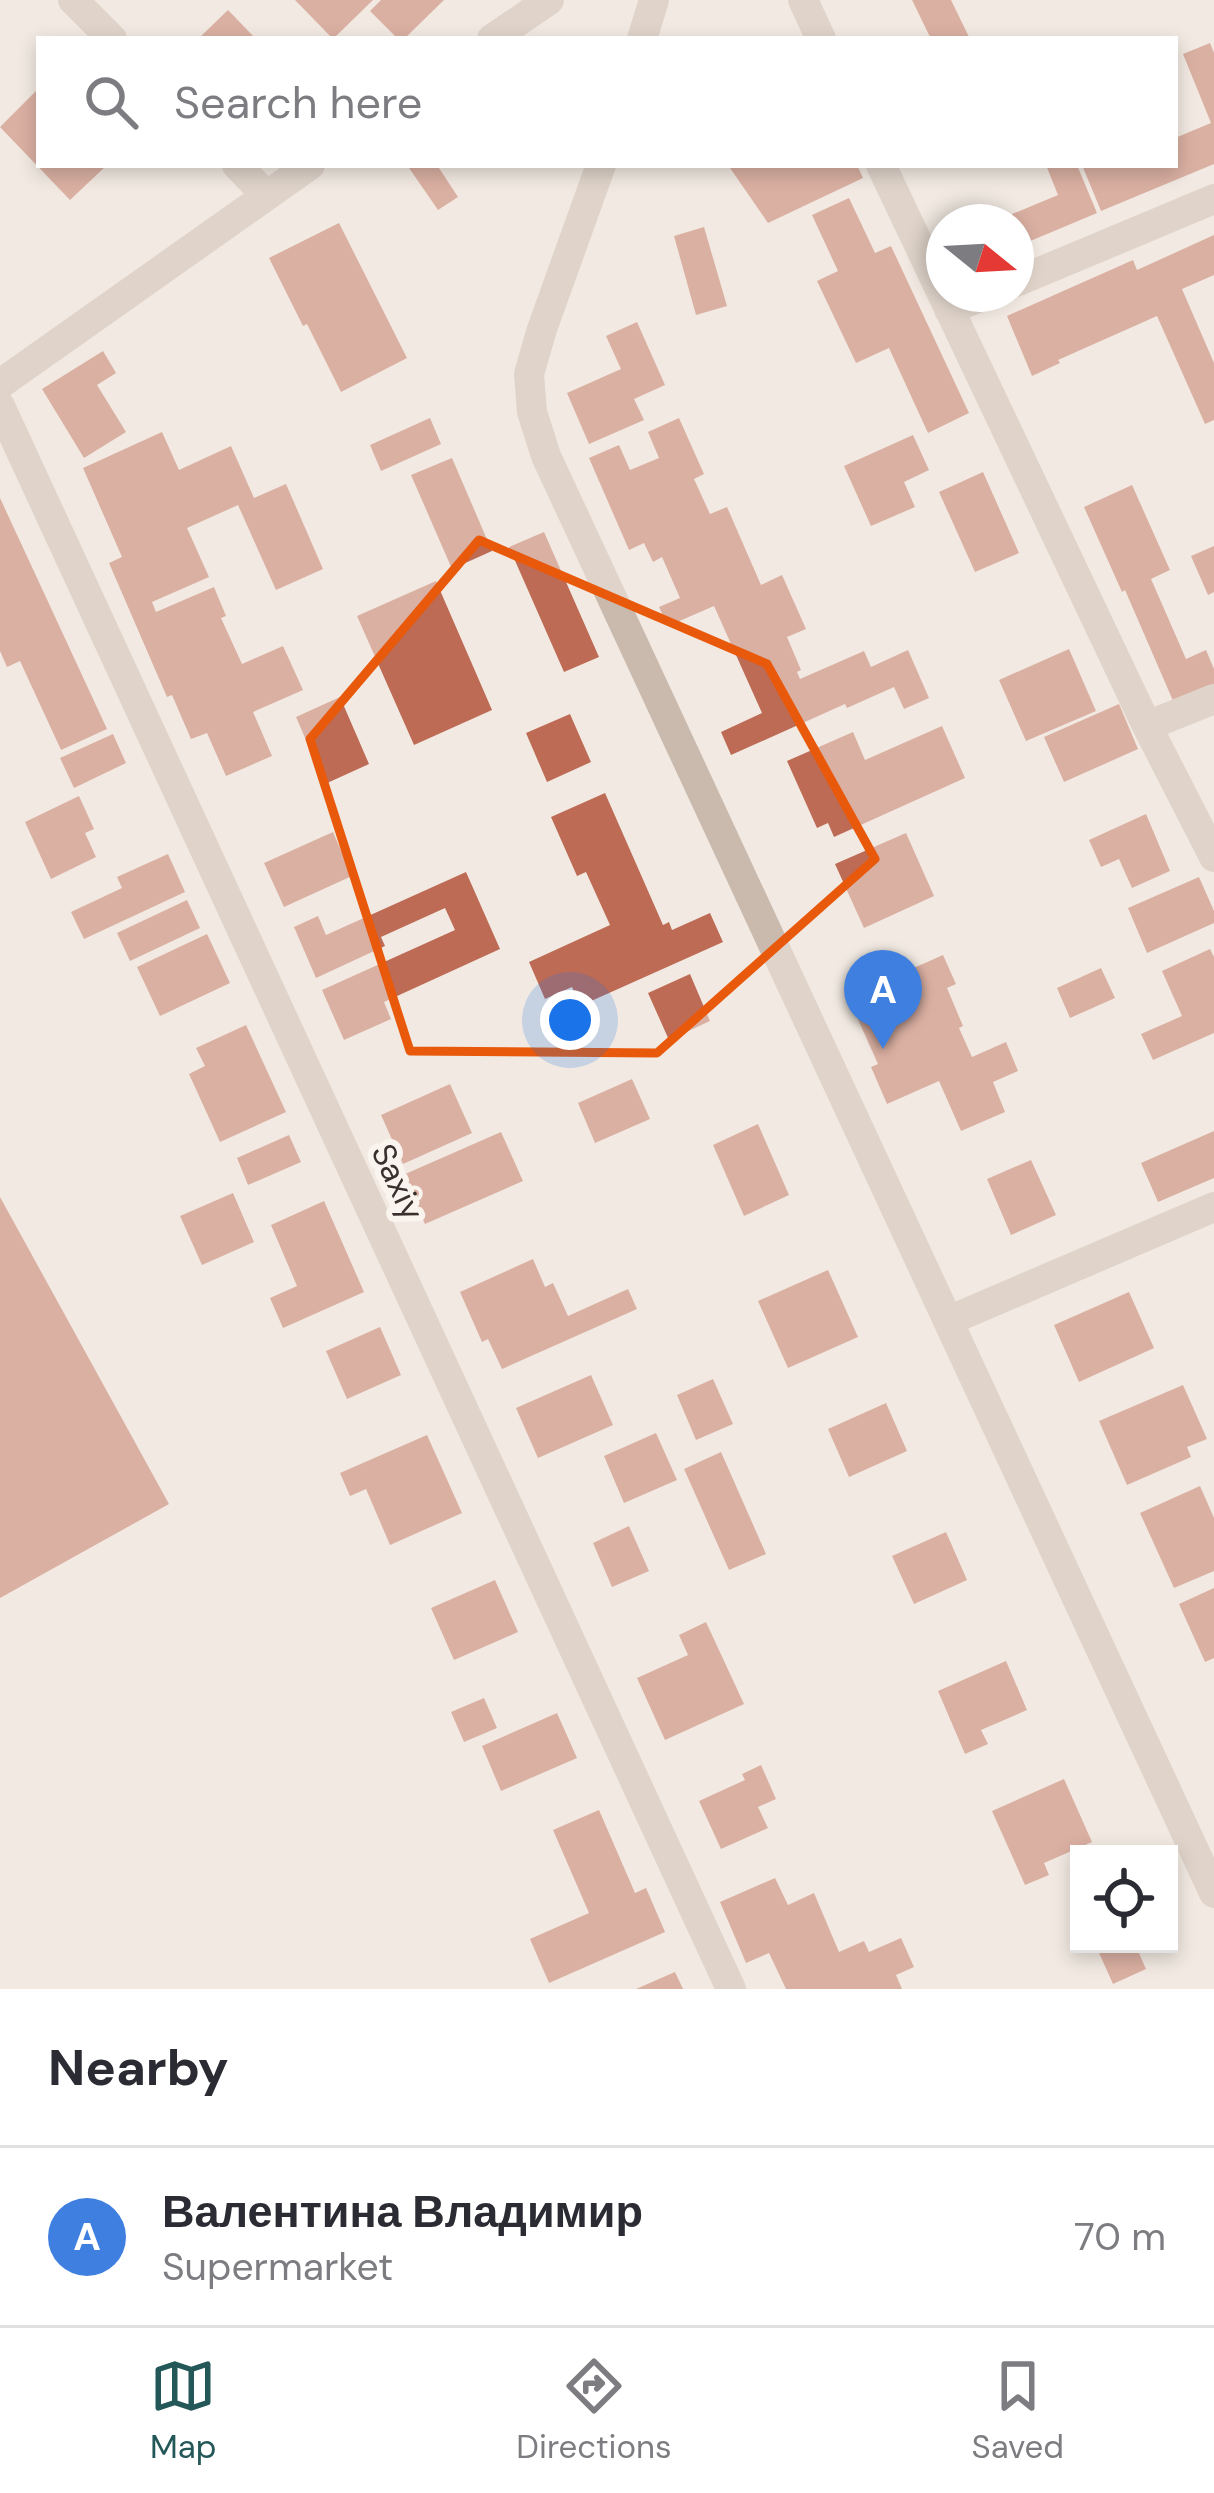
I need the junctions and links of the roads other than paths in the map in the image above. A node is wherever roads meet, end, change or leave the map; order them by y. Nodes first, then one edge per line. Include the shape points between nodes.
1 (73, 0) edge
2 (549, 0) edge
3 (654, 0) edge
4 (803, 0) edge
5 (109, 36) edge
6 (496, 36) edge
7 (643, 36) edge
8 (820, 36) edge
9 (240, 168) edge
10 (306, 168) edge
11 (600, 168) edge
12 (882, 168) edge
13 (266, 195) junction
14 (1214, 199) edge
15 (926, 260) edge
16 (1034, 274) edge
17 (951, 312) edge
18 (0, 384) edge
19 (0, 406) edge
20 (1214, 699) edge
21 (1147, 726) junction
22 (1214, 857) edge
23 (1214, 1208) edge
24 (948, 1321) junction
25 (1214, 1893) edge
26 (731, 1989) edge

1 - 5 street
2 - 6 street
3 - 7 street
4 - 8 street
9 - 13 street
10 - 13 street
11 - 24 street via 542,329 530,374 532,412
12 - 15 street
13 - 18 street
14 - 16 street
17 - 21 street
19 - 26 street, Saxiy
20 - 21 street
21 - 22 street
23 - 24 street
24 - 25 street

